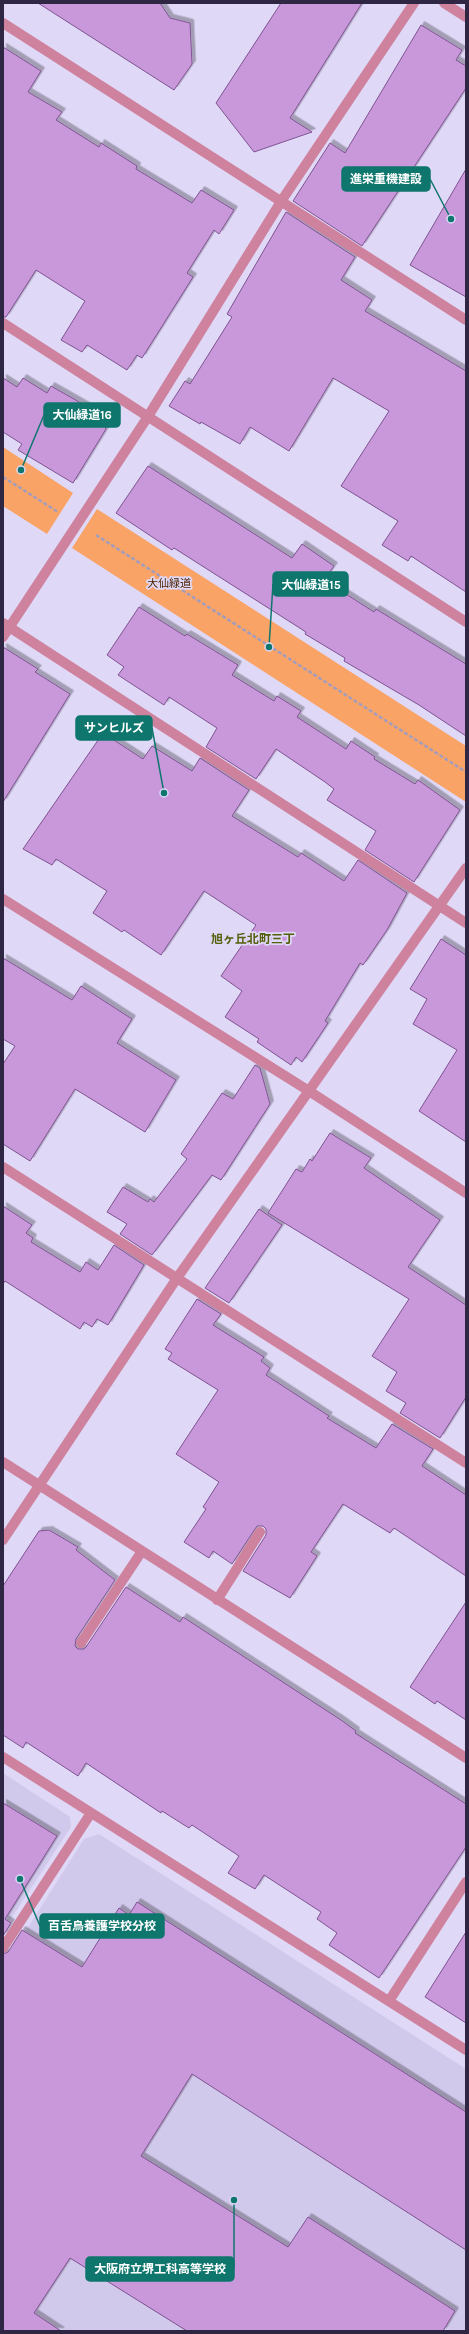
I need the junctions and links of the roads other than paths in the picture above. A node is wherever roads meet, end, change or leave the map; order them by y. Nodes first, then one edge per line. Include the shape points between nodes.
1 (414, 3) edge
2 (444, 3) edge
3 (466, 17) edge
4 (3, 23) edge
5 (282, 200) junction
6 (466, 320) edge
7 (3, 323) edge
8 (147, 418) junction
9 (466, 622) edge
10 (6, 626) edge
11 (3, 637) edge
12 (466, 868) edge
13 (3, 899) edge
14 (440, 906) junction
15 (466, 922) edge
16 (309, 1090) junction
17 (3, 1167) edge
18 (466, 1193) edge
19 (176, 1278) junction
20 (3, 1462) edge
21 (466, 1464) edge
22 (38, 1484) junction
23 (260, 1532) dead end
24 (3, 1540) edge
25 (142, 1551) junction
26 (217, 1600) junction
27 (81, 1643) dead end
28 (3, 1757) edge
29 (466, 1758) edge
30 (90, 1813) junction
31 (466, 1882) edge
32 (3, 1948) edge
33 (389, 2002) junction
34 (466, 2050) edge

1 - 5 street
2 - 3 street
4 - 5 street
5 - 6 street
5 - 8 street
7 - 8 street
8 - 9 street
8 - 10 street
10 - 11 street
10 - 14 street
12 - 14 street
13 - 16 street
14 - 15 street
14 - 16 street
16 - 18 street
16 - 19 street
17 - 19 street
19 - 21 street
19 - 22 street
20 - 22 street
22 - 24 street
22 - 25 street
23 - 26 street
25 - 26 street
25 - 27 street
26 - 29 street
28 - 30 street
30 - 32 street
30 - 33 street
31 - 33 street
33 - 34 street

